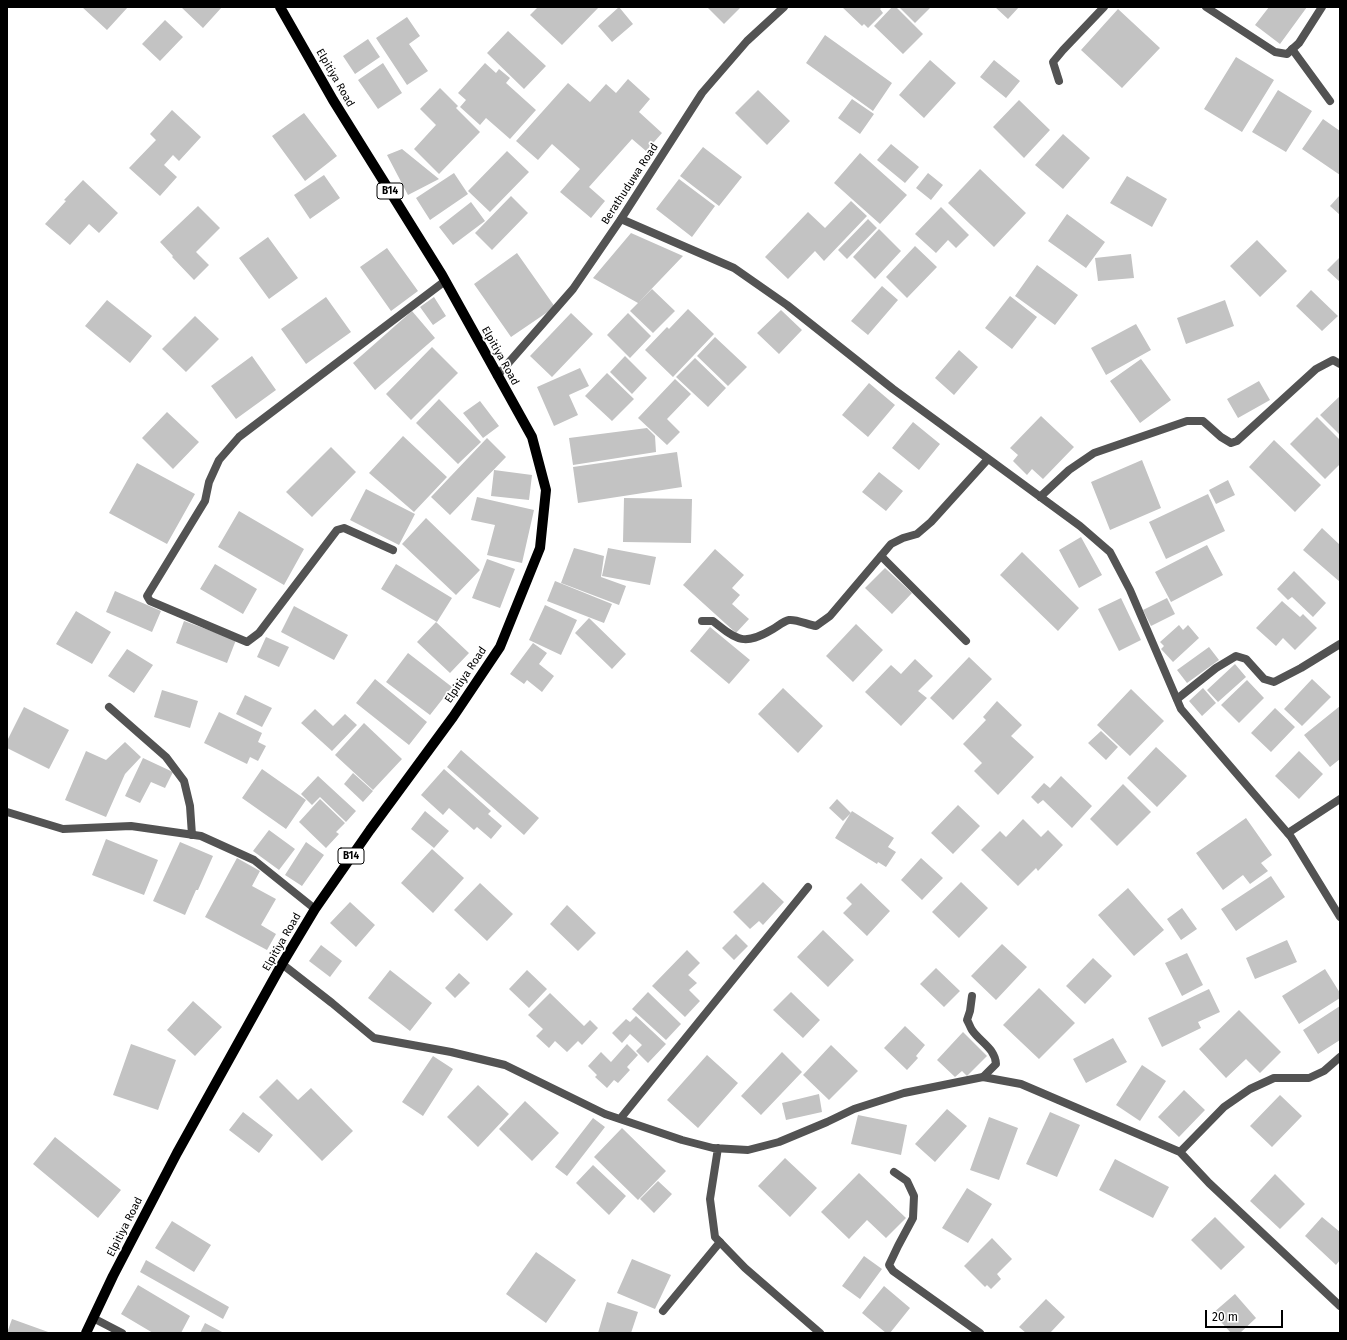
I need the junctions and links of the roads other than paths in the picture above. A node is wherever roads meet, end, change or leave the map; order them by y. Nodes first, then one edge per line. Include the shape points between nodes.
1 (280, 7) edge
2 (784, 7) edge
3 (1104, 7) edge
4 (1206, 7) edge
5 (1322, 7) edge
6 (1292, 49) junction
7 (1059, 81) dead end
8 (1330, 101) dead end
9 (621, 219) junction
10 (445, 281) junction
11 (1340, 364) edge
12 (497, 376) junction
13 (988, 459) junction
14 (1040, 497) junction
15 (393, 550) dead end
16 (881, 556) junction
17 (702, 621) dead end
18 (966, 641) dead end
19 (1340, 644) edge
20 (1177, 699) junction
21 (109, 707) dead end
22 (1340, 798) edge
23 (7, 812) edge
24 (1288, 833) junction
25 (192, 835) junction
26 (808, 887) dead end
27 (315, 909) junction
28 (1340, 917) edge
29 (282, 964) junction
30 (972, 996) dead end
31 (1340, 1057) edge
32 (983, 1077) junction
33 (620, 1120) junction
34 (718, 1148) junction
35 (1180, 1152) junction
36 (894, 1172) dead end
37 (720, 1242) junction
38 (1340, 1306) edge
39 (663, 1311) dead end
40 (93, 1318) junction
41 (86, 1333) edge
42 (122, 1333) edge
43 (820, 1333) edge
44 (980, 1333) edge

1 - 10 main road, Elpitiya Road / B14
2 - 9 street, Berathuduwa Road via 746,41 702,93
3 - 7 street via 1053,62
4 - 6 street via 1275,52 1287,54
5 - 6 street via 1299,43
6 - 8 street
9 - 12 street, Berathuduwa Road via 573,289
9 - 13 street via 734,268 787,305 893,389
10 - 12 main road, Elpitiya Road / B14
10 - 15 street via 239,437 220,460 209,482 205,501 147,596 150,601 247,642 259,633 338,530 344,528
11 - 14 street via 1333,360 1316,369 1237,441 1231,443 1203,421 1187,421 1094,453 1069,470
12 - 27 main road, Elpitiya Road / B14 via 532,437 546,490 540,548 500,648
13 - 14 street
13 - 16 street via 931,522 917,534 891,544
14 - 20 street via 1110,552 1130,590
16 - 17 street via 830,616 816,626 787,620 758,638 742,640 729,634 713,621
16 - 18 street
19 - 20 street via 1274,682 1264,679 1246,659 1236,656 1216,668
20 - 24 street via 1181,709
21 - 25 street via 166,758 184,781 190,806
22 - 24 street
23 - 25 street via 63,829 130,826
24 - 28 street
25 - 27 street via 201,836 254,860
26 - 33 street
27 - 29 main road, Elpitiya Road / B14
29 - 33 street via 374,1038 505,1065
29 - 40 main road, Elpitiya Road / B14 via 177,1153
30 - 32 street via 968,1020 972,1030 995,1056 996,1064
31 - 35 street via 1324,1071 1309,1078 1274,1078 1250,1089 1224,1107
32 - 34 street via 897,1095 854,1109 779,1142 748,1150
32 - 35 street via 1021,1084
33 - 34 street via 682,1140
34 - 37 street via 710,1199 714,1237
35 - 38 street via 1209,1183
36 - 44 street via 907,1181 914,1196 913,1218 889,1265
37 - 39 street
37 - 43 street via 745,1268
40 - 41 main road, Elpitiya Road / B14
40 - 42 street

